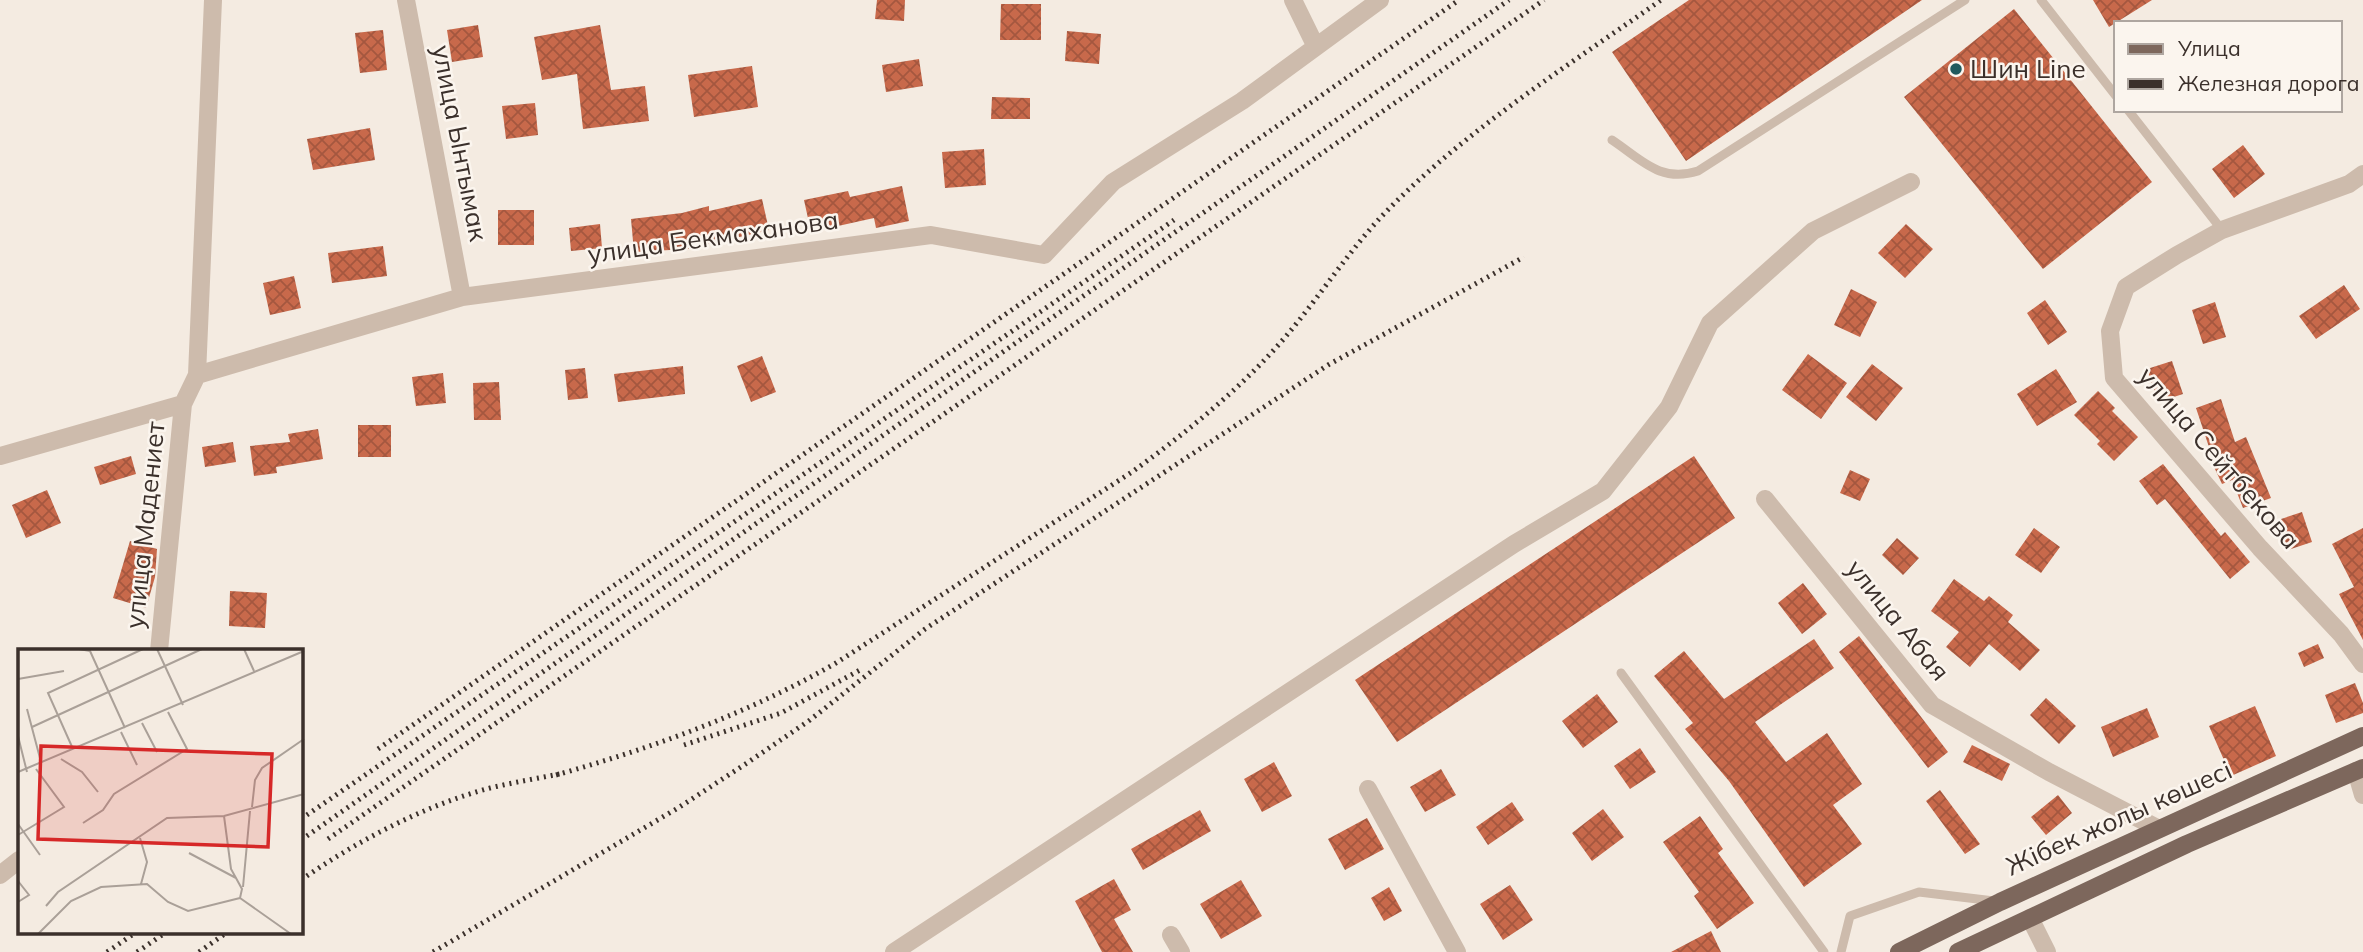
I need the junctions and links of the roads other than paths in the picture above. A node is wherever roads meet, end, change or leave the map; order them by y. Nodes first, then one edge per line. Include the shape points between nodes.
1 (213, 0) edge
2 (406, 0) edge
3 (1293, 0) edge
4 (1380, 0) edge
5 (1965, 0) edge
6 (2041, 0) edge
7 (1316, 47) junction
8 (2114, 93) edge
9 (2130, 112) edge
10 (1612, 140) dead end
11 (2363, 174) edge
12 (1911, 182) dead end
13 (2222, 230) junction
14 (462, 296) junction
15 (197, 375) junction
16 (183, 404) junction
17 (0, 456) edge
18 (1765, 499) dead end
19 (159, 649) edge
20 (2363, 664) edge
21 (1621, 673) dead end
22 (2363, 736) edge
23 (2360, 770) edge
24 (1368, 789) dead end
25 (2363, 795) edge
26 (2159, 829) junction
27 (18, 861) edge
28 (0, 875) edge
29 (2000, 902) junction
30 (2030, 918) junction
31 (1171, 935) dead end
32 (894, 952) edge
33 (1181, 952) edge
34 (1457, 952) edge
35 (1824, 952) edge
36 (1840, 952) edge
37 (1899, 952) edge
38 (1958, 952) edge
39 (2047, 952) edge

1 - 15 street
2 - 14 street, улица Ынтымак
3 - 7 street
4 - 7 street, улица Бекмаханова
5 - 10 lane via 1698,170 1663,175
6 - 8 lane
7 - 14 street, улица Бекмаханова via 1242,101 1113,183 1044,255 931,235
9 - 13 lane
11 - 13 street, улица Сейтбекова via 2349,184
12 - 32 street via 1813,231 1710,323 1669,407 1603,491 1514,544
13 - 20 street, улица Сейтбекова via 2126,287 2110,331 2114,378
14 - 15 street, улица Бекмаханова
15 - 16 street
16 - 17 street
16 - 19 street, улица Мадениет
18 - 26 street, улица Абая via 1933,705
21 - 35 lane
22 - 26 main road, Жібек жолы көшесі
23 - 25 street
23 - 30 main road, Жібек жолы көшесі
24 - 34 street
26 - 29 main road, Жібек жолы көшесі
27 - 28 street
29 - 36 lane via 1919,892 1850,916
29 - 37 main road, Жібек жолы көшесі
30 - 38 main road, Жібек жолы көшесі
30 - 39 street
31 - 33 street

